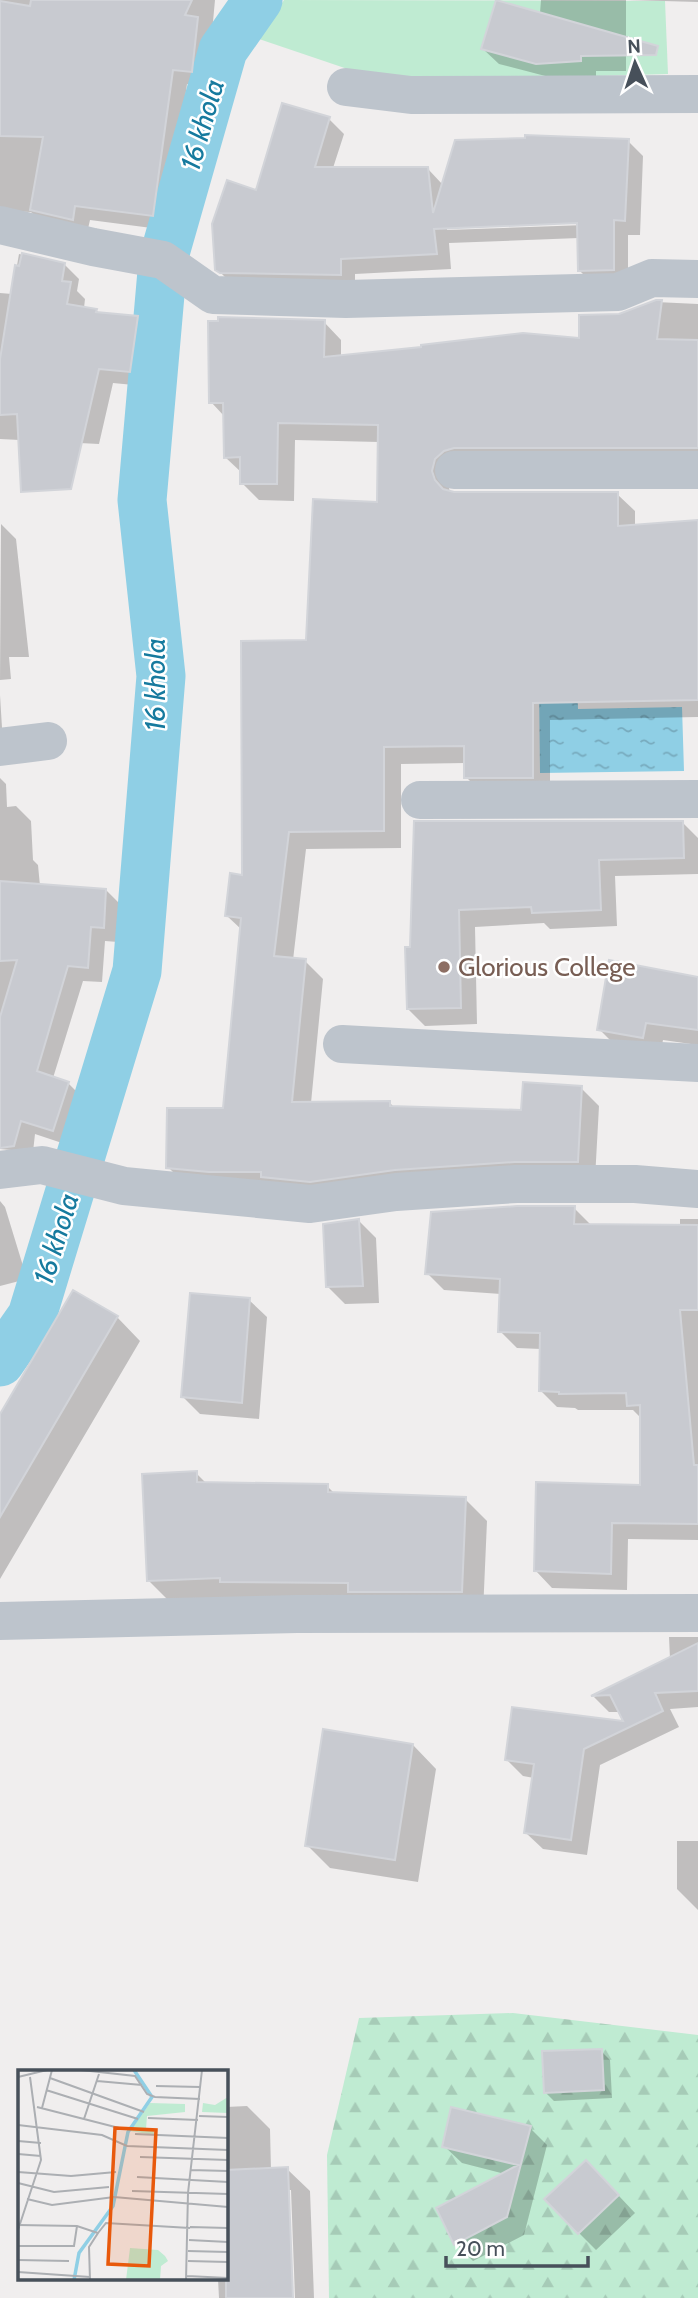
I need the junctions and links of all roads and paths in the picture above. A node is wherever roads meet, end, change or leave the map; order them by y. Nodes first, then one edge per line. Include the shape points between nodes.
1 (346, 87) dead end
2 (698, 93) edge
3 (0, 225) edge
4 (698, 279) edge
5 (454, 470) dead end
6 (698, 470) edge
7 (48, 741) dead end
8 (0, 747) edge
9 (698, 799) edge
10 (419, 800) dead end
11 (342, 1044) dead end
12 (698, 1063) edge
13 (0, 1170) edge
14 (698, 1189) edge
15 (698, 1613) edge
16 (0, 1621) edge

1 - 2 street via 411,95
3 - 4 street via 163,260 213,295 346,299 618,292 652,278
5 - 6 street
7 - 8 street
9 - 10 street
11 - 12 street
13 - 14 street via 42,1165 124,1186 310,1204 397,1192 516,1184
15 - 16 street via 297,1614

